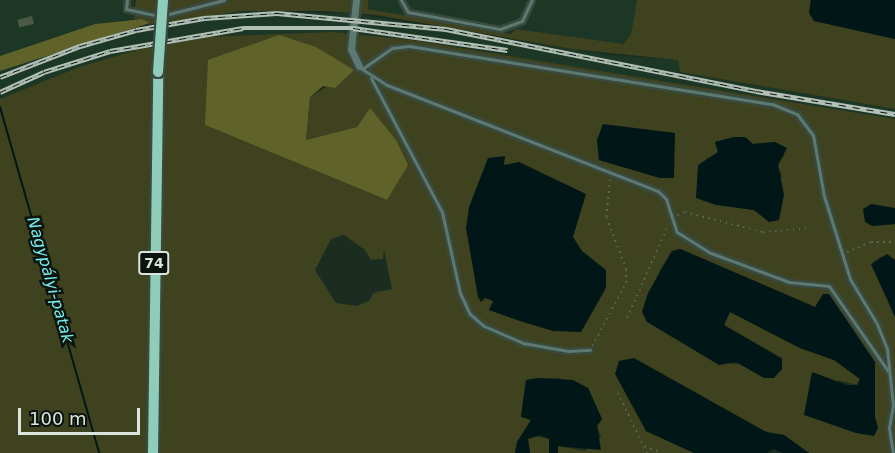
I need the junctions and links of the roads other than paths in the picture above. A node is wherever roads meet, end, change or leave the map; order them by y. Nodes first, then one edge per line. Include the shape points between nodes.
1 (127, 0) edge
2 (163, 0) edge
3 (224, 0) edge
4 (356, 0) edge
5 (401, 0) edge
6 (532, 0) edge
7 (360, 67) junction
8 (370, 76) junction
9 (590, 350) road end
10 (890, 373) junction
11 (153, 453) edge
12 (893, 453) edge

1 - 3 lane via 126,9 158,16
2 - 11 main road, 74, bridge via 158,72
4 - 7 street via 351,49
5 - 6 lane via 408,12 500,28 522,21
7 - 8 lane
7 - 10 lane via 392,48 410,46 787,109 805,120 813,135 841,255 856,292 877,324 887,349
8 - 9 lane via 442,212 460,292 470,314 484,326 523,343 568,351
8 - 10 lane via 658,192 666,199 683,238 711,253 789,282 829,286
10 - 12 lane

